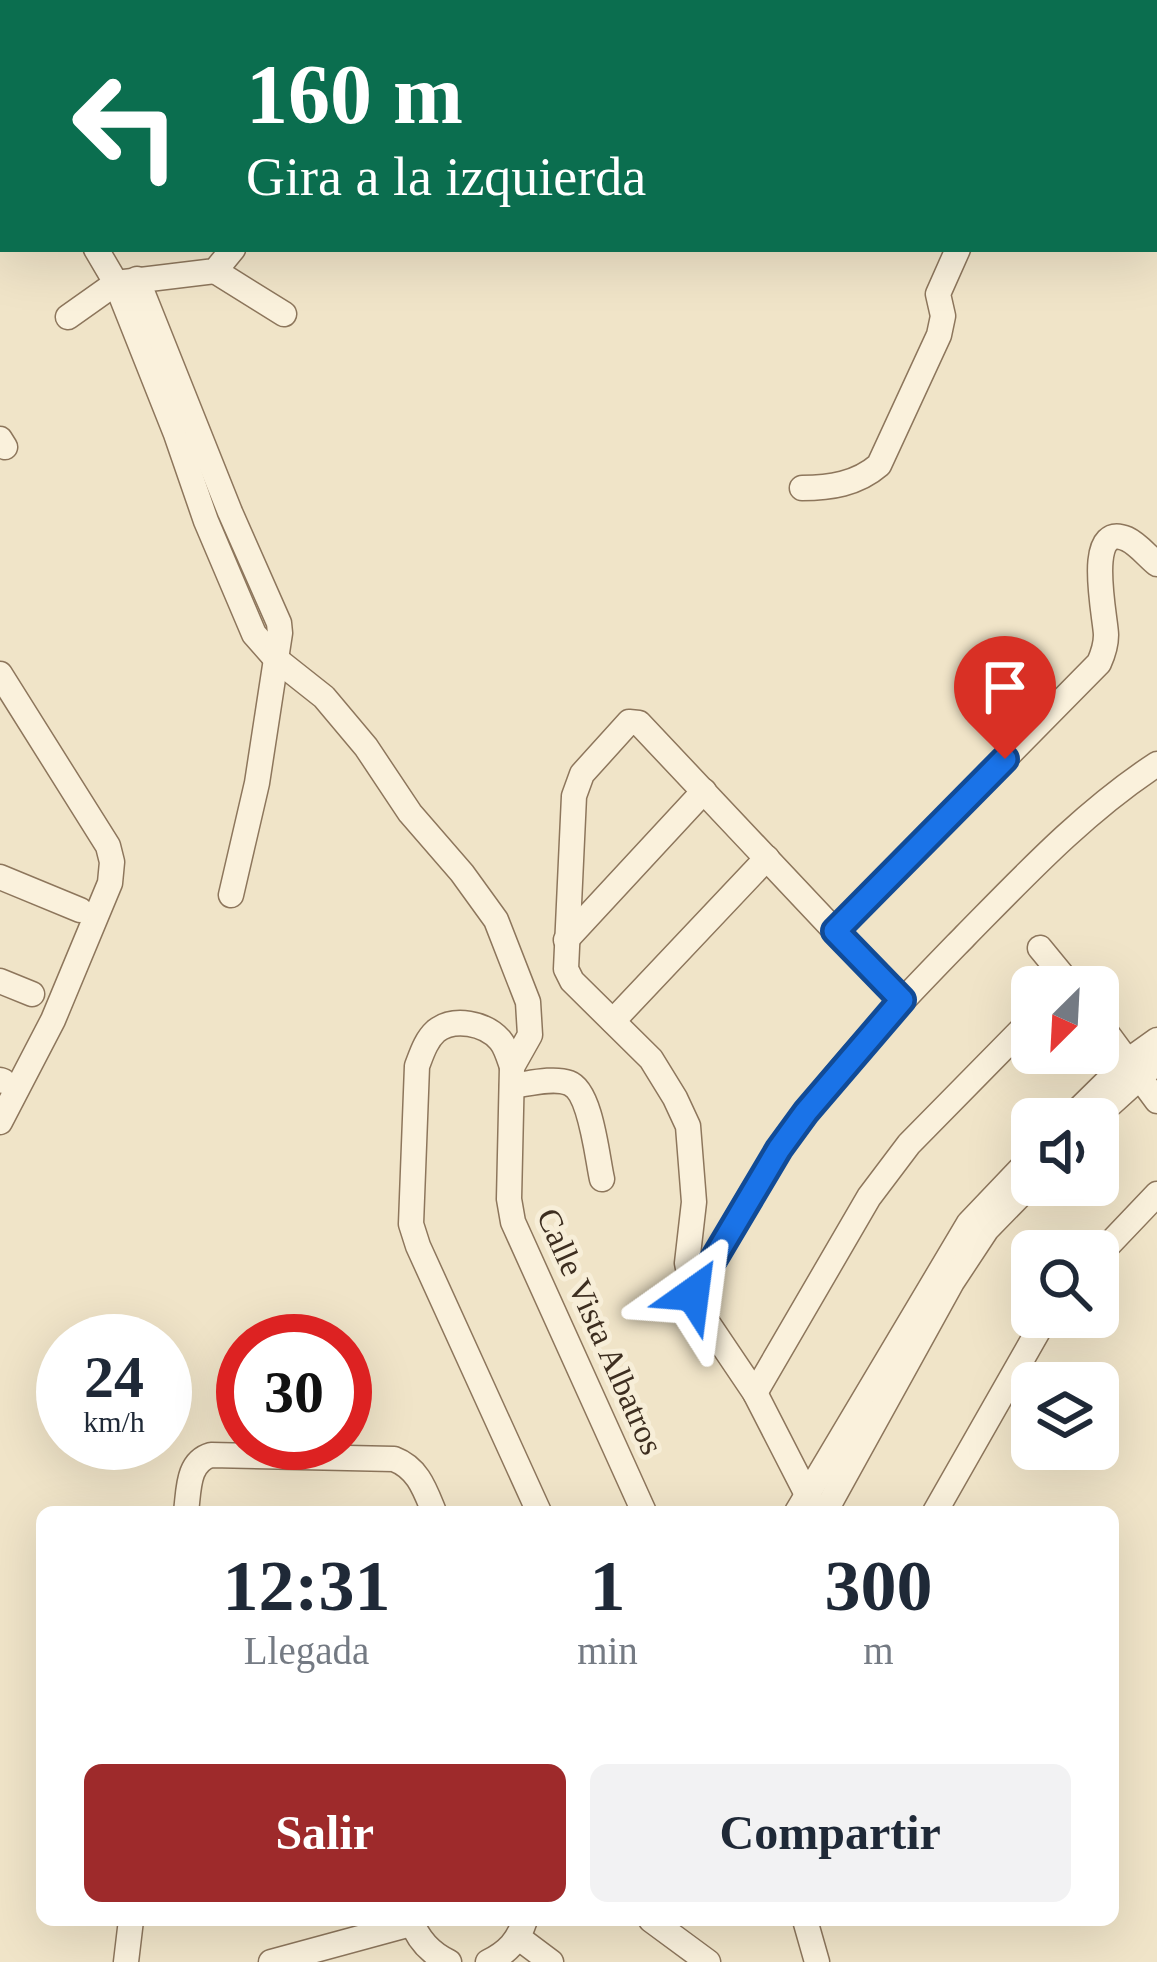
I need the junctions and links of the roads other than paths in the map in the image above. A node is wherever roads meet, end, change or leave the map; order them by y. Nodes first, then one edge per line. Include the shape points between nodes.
1 (99, 252) edge
2 (231, 252) edge
3 (957, 252) edge
4 (215, 271) junction
5 (126, 281) junction
6 (284, 314) dead end
7 (68, 316) dead end
8 (802, 488) dead end
9 (1157, 564) edge
10 (276, 659) junction
11 (0, 674) edge
12 (1157, 764) edge
13 (704, 791) junction
14 (767, 858) junction
15 (0, 877) edge
16 (231, 895) dead end
17 (80, 910) dead end
18 (835, 931) junction
19 (566, 940) junction
20 (1040, 948) dead end
21 (1053, 966) edge
22 (0, 981) edge
23 (32, 994) dead end
24 (902, 1000) junction
25 (613, 1022) junction
26 (1011, 1040) edge
27 (1157, 1040) edge
28 (1119, 1042) edge
29 (1142, 1066) edge
30 (512, 1076) junction
31 (1098, 1098) edge
32 (1113, 1098) edge
33 (1157, 1101) edge
34 (0, 1122) edge
35 (602, 1179) dead end
36 (1011, 1179) edge
37 (1157, 1194) edge
38 (1011, 1204) edge
39 (1119, 1234) edge
40 (693, 1294) junction
41 (1034, 1338) edge
42 (755, 1393) junction
43 (187, 1506) edge
44 (432, 1506) edge
45 (536, 1506) edge
46 (641, 1506) edge
47 (812, 1506) edge
48 (813, 1506) edge
49 (813, 1506) edge
50 (938, 1506) edge
51 (130, 1926) edge
52 (397, 1926) edge
53 (413, 1926) edge
54 (659, 1926) edge
55 (807, 1926) edge
56 (522, 1929) edge
57 (127, 1962) edge
58 (271, 1962) edge
59 (447, 1962) edge
60 (488, 1962) edge
61 (551, 1962) edge
62 (708, 1962) edge
63 (817, 1962) edge

1 - 5 street, Calle Vista Albatros
2 - 4 street
3 - 8 street via 938,294 939,334 879,465 853,481
4 - 5 street
4 - 6 street
5 - 7 street
5 - 10 street, Calle Vista Albatros via 206,521 244,615
9 - 18 street via 1128,540 1108,542 1099,564 1106,638 1099,663
10 - 16 street
10 - 30 street, Calle Vista Albatros via 325,697 496,920 528,1002 530,1035
11 - 34 street via 112,862 53,1020
12 - 24 street via 1083,822
13 - 14 street
13 - 19 street
13 - 19 street via 639,723 629,722 577,784
14 - 18 street
14 - 25 street
15 - 17 street
18 - 24 street
19 - 25 street via 572,981
20 - 21 street
22 - 23 street
24 - 40 street via 779,1149
25 - 40 street via 651,1058 688,1126
26 - 42 street via 868,1197
27 - 29 street
28 - 29 street
29 - 31 street
29 - 32 street
29 - 33 street
30 - 35 street via 575,1085
30 - 45 street via 499,1039 470,1024 438,1029 426,1042 417,1066 411,1224
30 - 46 street, Calle Vista Albatros via 513,1222
36 - 48 street via 968,1223
37 - 39 street
38 - 49 street via 987,1228
40 - 42 street
41 - 50 street
42 - 47 street
43 - 44 street via 193,1471 211,1455 394,1459 414,1472
51 - 57 street
52 - 58 street
53 - 59 street
54 - 62 street
55 - 63 street
56 - 60 street
56 - 61 street

